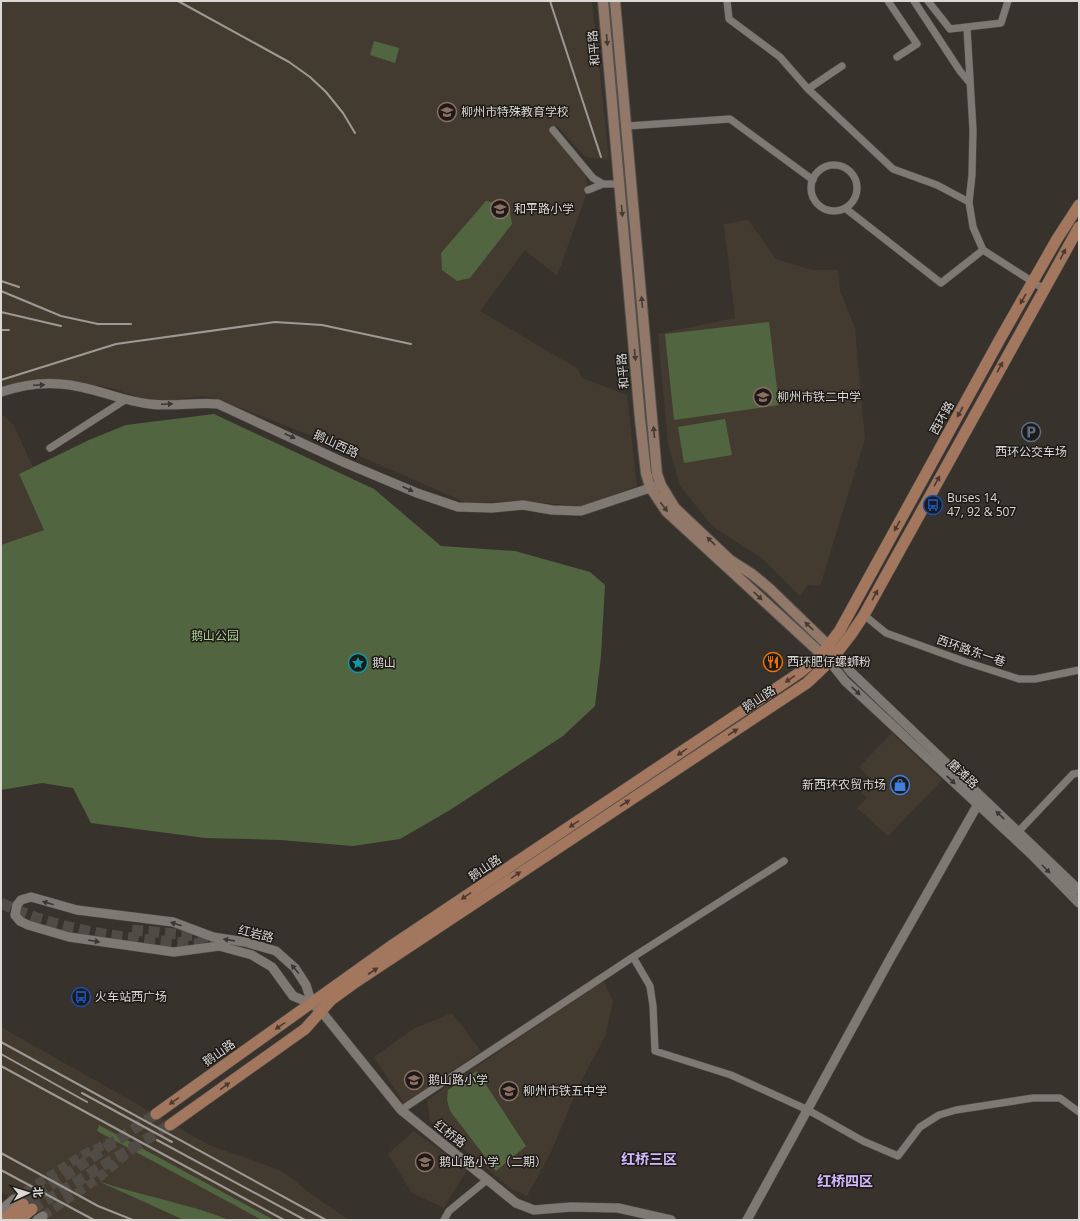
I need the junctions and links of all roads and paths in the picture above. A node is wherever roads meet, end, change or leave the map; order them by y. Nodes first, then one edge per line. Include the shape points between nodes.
1 (603, 1) edge
2 (615, 1) edge
3 (727, 1) edge
4 (888, 1) edge
5 (914, 1) edge
6 (928, 1) edge
7 (1008, 1) edge
8 (967, 28) junction
9 (897, 58) dead end
10 (842, 66) dead end
11 (970, 83) junction
12 (808, 89) junction
13 (627, 126) junction
14 (554, 130) dead end
15 (813, 180) junction
16 (603, 184) junction
17 (620, 184) junction
18 (588, 190) dead end
19 (969, 202) junction
20 (1079, 205) edge
21 (845, 208) junction
22 (1079, 227) edge
23 (983, 250) junction
24 (1033, 282) junction
25 (1044, 289) junction
26 (1, 392) edge
27 (125, 400) junction
28 (50, 448) dead end
29 (661, 484) junction
30 (650, 488) junction
31 (864, 615) junction
32 (829, 645) junction
33 (822, 654) junction
34 (833, 658) junction
35 (1079, 670) edge
36 (1079, 773) edge
37 (980, 801) junction
38 (1018, 832) junction
39 (784, 861) dead end
40 (1079, 890) edge
41 (1079, 903) edge
42 (633, 957) junction
43 (316, 1008) junction
44 (401, 1110) junction
45 (808, 1110) junction
46 (1079, 1112) edge
47 (156, 1114) tunnel mouth
48 (170, 1125) tunnel mouth
49 (488, 1179) junction
50 (23, 1204) junction
51 (1, 1210) edge
52 (3, 1220) edge
53 (19, 1220) edge
54 (444, 1220) edge
55 (671, 1220) edge
56 (747, 1220) edge

1 -> 17 main road, 和平路
2 - 13 main road, 和平路
3 - 12 street via 729,19 780,57
4 - 9 street via 917,44
5 - 11 street
6 - 8 street via 950,29
7 - 8 street via 1001,23
8 - 11 street
10 - 12 street
11 - 19 street via 973,130
12 - 19 street via 893,169 937,185
13 - 15 street via 730,119
29 -> 13 main road, 和平路 via 658,474
14 - 16 street via 594,178
15 - 21 street via 813,195 816,202 830,210
15 - 21 street via 817,173 829,165 849,170 857,182 857,190 851,203
16 - 17 street
16 - 18 street
17 -> 30 main road, 和平路 via 640,419
19 - 23 street via 973,227
20 - 24 main road, 西环路
21 - 23 street via 941,283
25 -> 22 main road
23 - 24 street
24 - 25 street
24 -> 32 main road, 西环路 via 840,630
31 -> 25 main road
26 -> 27 street, 鹅山西路 via 33,385 61,384
27 - 28 street
27 -> 30 street, 鹅山西路 via 152,404 218,404 417,493 458,507 492,508 523,505 581,511
29 - 30 street, 鹅山西路
32 -> 29 main road, 和平路 via 770,589 730,560 675,508
30 -> 33 main road, 和平路 via 666,511
31 - 34 main road
31 - 35 street, 西环路东一巷 via 886,633 1019,679 1036,679
32 - 33 main road, 鹅山路
32 - 34 main road, 和平路
33 - 34 main road, 和平路
33 -> 43 main road, 鹅山路 via 799,673 407,936
34 - 37 street, 磨滩路 via 845,680
43 -> 34 main road, 鹅山路 via 808,683
36 - 38 street via 1073,774
38 -> 37 street, 磨滩路
37 -> 41 street, 磨滩路
37 - 45 street
38 - 40 street, 磨滩路
39 - 42 street
42 - 44 street
42 - 45 street via 650,986 655,1051 732,1075
43 -> 43 street, 红岩路 via 295,968 276,951 245,942 213,937 173,922 77,910 31,897 21,900 17,905 15,915 20,921 69,936 174,952 219,946 252,955 272,967 293,996
43 - 44 street, 红桥路
43 -> 47 main road, 鹅山路
48 -> 43 main road, 鹅山路 via 305,1028
44 - 49 street, 红桥路
45 - 46 street via 863,1141 898,1156 920,1127 939,1115 956,1110 1033,1098 1060,1098
45 - 56 street
49 - 54 street via 449,1211
49 - 55 street, 红桥路 via 516,1203 534,1210 571,1207 618,1208
50 - 51 street
50 - 52 main road
50 - 53 main road

